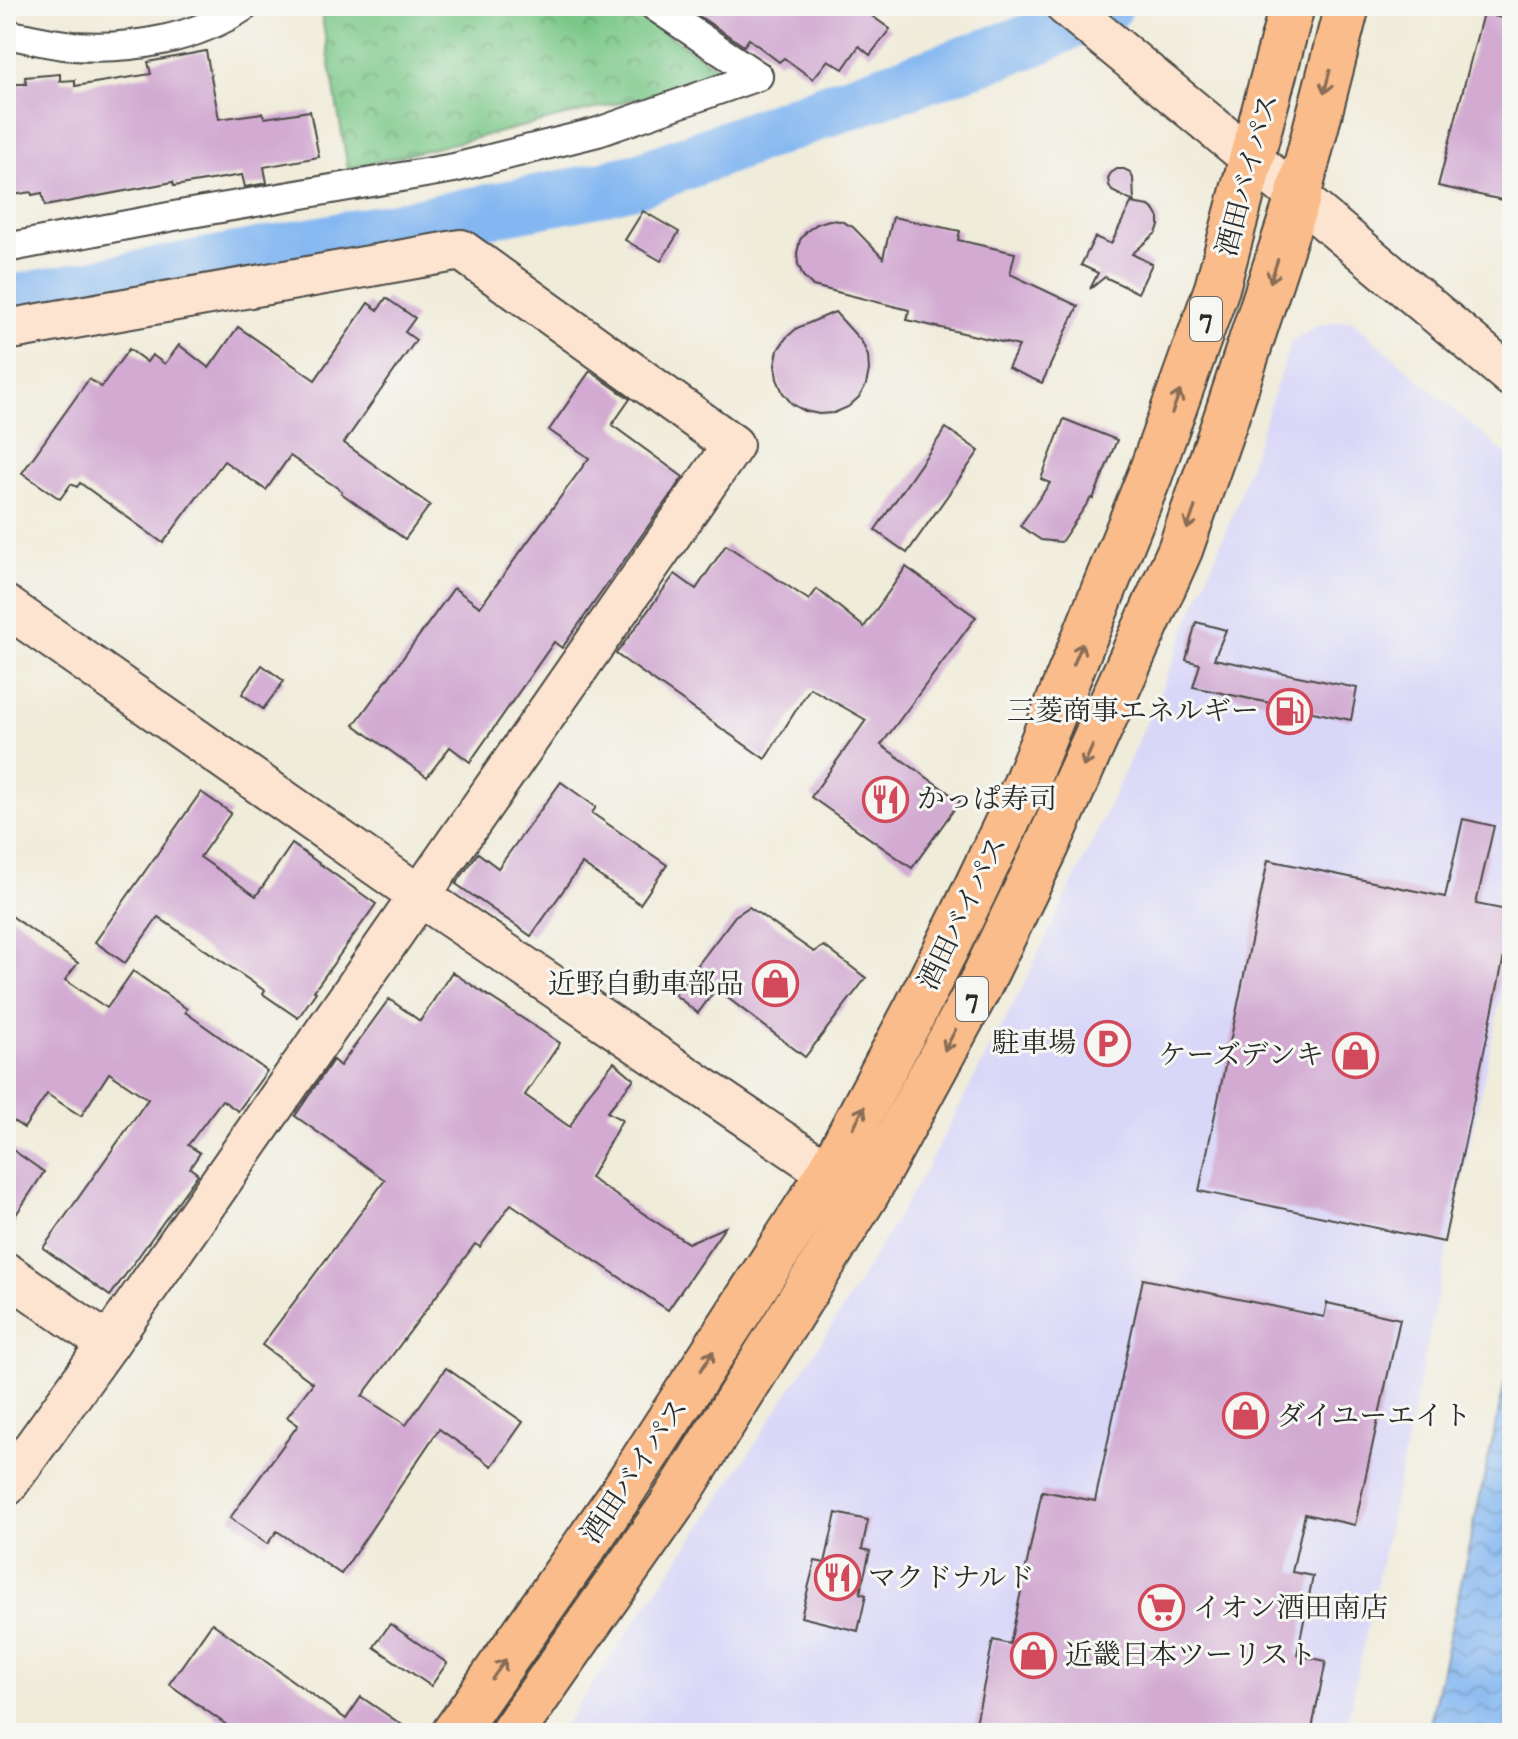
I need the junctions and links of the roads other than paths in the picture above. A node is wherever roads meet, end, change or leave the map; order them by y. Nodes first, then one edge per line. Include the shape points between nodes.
1 (245, 6) edge
2 (654, 6) edge
3 (1292, 6) edge
4 (1347, 6) edge
5 (1079, 16) edge
6 (6, 34) edge
7 (1252, 160) junction
8 (1298, 197) junction
9 (6, 248) edge
10 (6, 330) edge
11 (1510, 371) edge
12 (6, 606) edge
13 (420, 896) junction
14 (829, 1173) junction
15 (6, 1273) edge
16 (108, 1344) junction
17 (6, 1486) edge
18 (454, 1733) edge
19 (512, 1733) edge

1 - 6 street via 225,20 165,41 72,46
2 - 9 street via 758,76 598,132 454,168
3 - 7 highway, 酒田バイパス / 7
4 -> 8 highway, 酒田バイパス / 7
5 - 7 street
7 - 8 street
14 -> 7 highway, 酒田バイパス / 7 via 1025,785 1155,461 1217,288
8 - 11 street
8 -> 19 highway, 酒田バイパス / 7 via 1180,550 979,987 838,1240 671,1506
10 - 13 street via 461,250 733,445
12 - 13 street
13 - 14 street
13 - 16 street
18 -> 14 highway, 酒田バイパス / 7 via 621,1494
15 - 16 street
16 - 17 street

